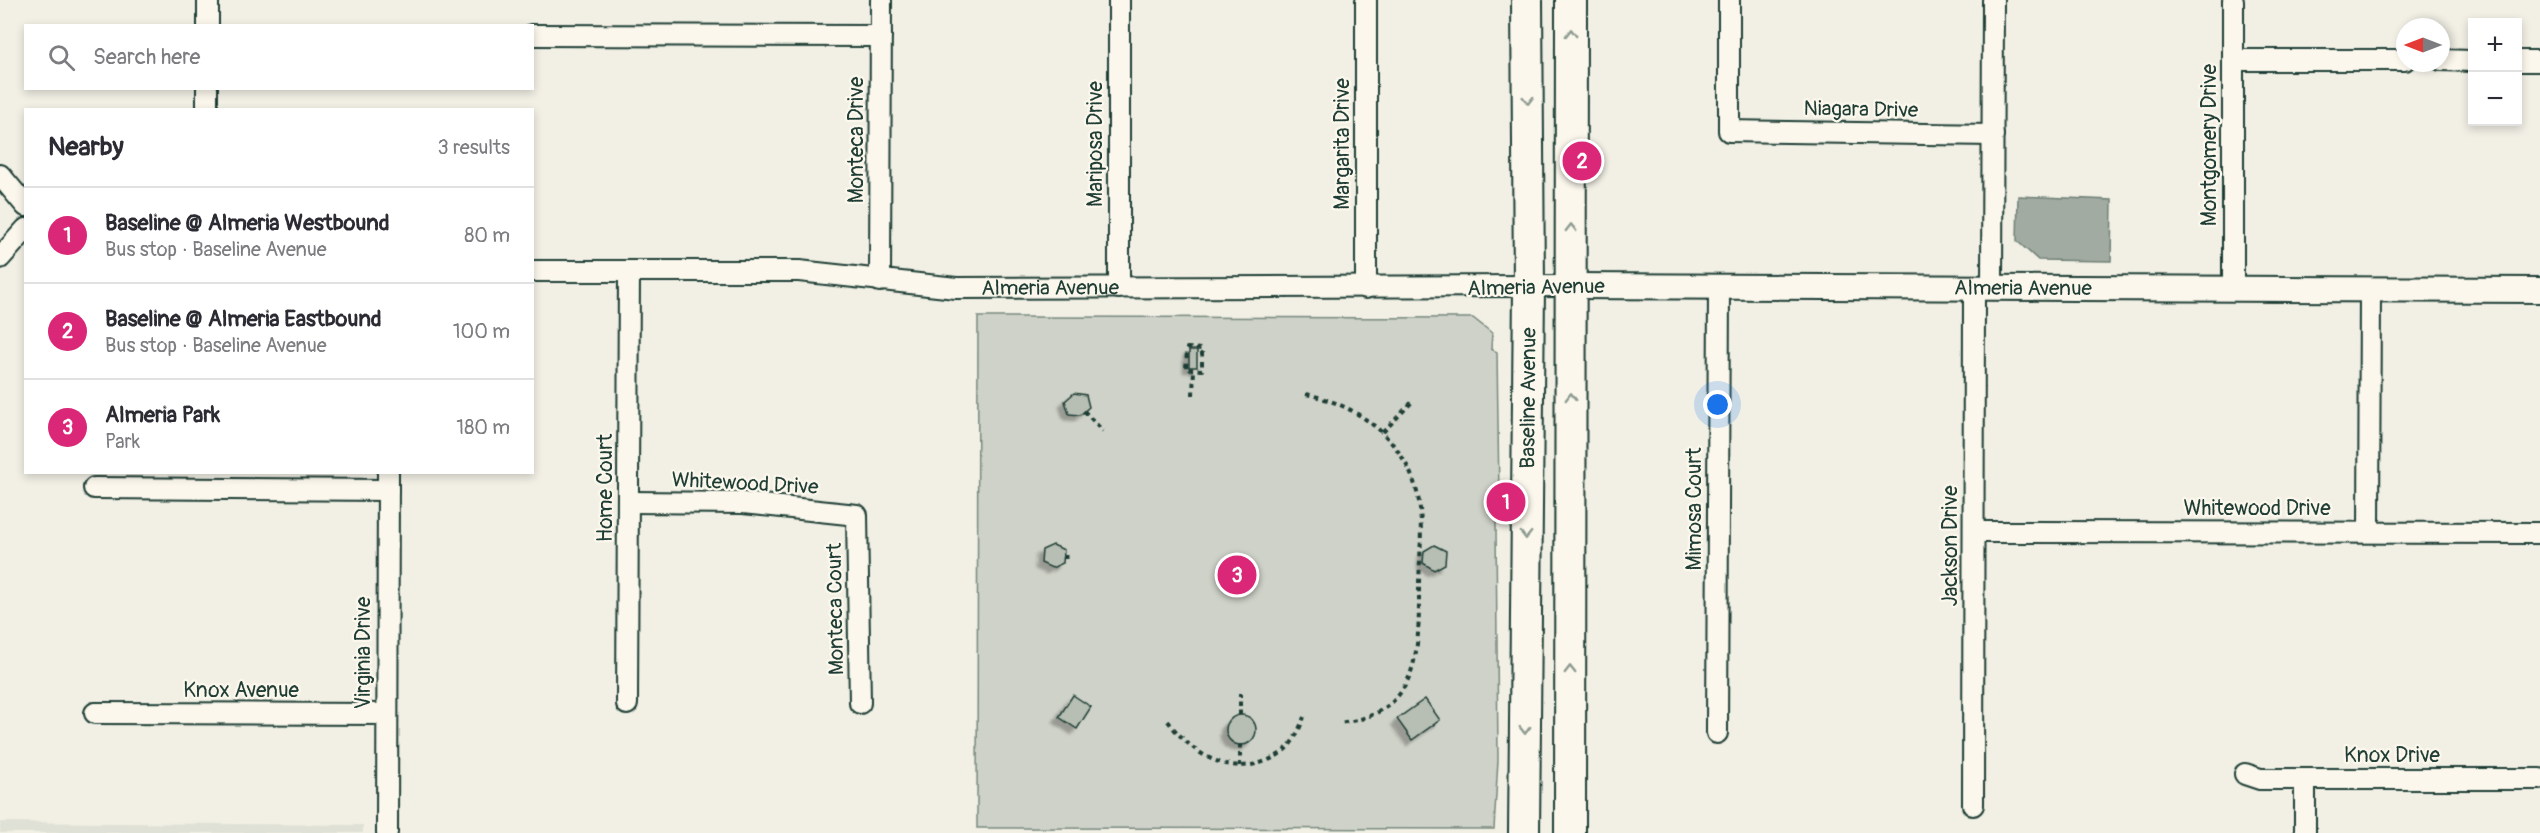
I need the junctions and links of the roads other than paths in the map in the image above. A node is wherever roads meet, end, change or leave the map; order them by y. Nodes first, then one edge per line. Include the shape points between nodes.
1 (208, 0) edge
2 (881, 0) edge
3 (1119, 0) edge
4 (1366, 0) edge
5 (1527, 0) edge
6 (1571, 0) edge
7 (1729, 0) edge
8 (1993, 0) edge
9 (2233, 0) edge
10 (207, 24) edge
11 (534, 35) edge
12 (881, 36) junction
13 (2233, 60) junction
14 (2396, 60) edge
15 (2450, 60) edge
16 (2468, 60) edge
17 (2522, 61) edge
18 (2540, 61) edge
19 (207, 90) edge
20 (207, 108) edge
21 (1993, 135) junction
22 (0, 175) edge
23 (24, 204) edge
24 (24, 231) edge
25 (0, 258) edge
26 (534, 271) edge
27 (629, 272) junction
28 (880, 281) junction
29 (1571, 286) junction
30 (1719, 286) junction
31 (1529, 287) junction
32 (1983, 287) junction
33 (1119, 288) junction
34 (1366, 288) junction
35 (2233, 289) junction
36 (2370, 290) junction
37 (2540, 290) edge
38 (388, 481) edge
39 (94, 489) dead end
40 (630, 501) junction
41 (857, 515) joint
42 (1974, 531) junction
43 (2369, 532) junction
44 (2540, 533) edge
45 (860, 703) dead end
46 (627, 704) dead end
47 (95, 713) dead end
48 (386, 714) junction
49 (1717, 733) dead end
50 (2245, 774) dead end
51 (2540, 778) edge
52 (2305, 779) junction
53 (1973, 805) dead end
54 (387, 833) edge
55 (1524, 833) edge
56 (1570, 833) edge
57 (2305, 833) edge

1 - 10 street
2 - 12 street, Monteca Drive
3 - 33 street, Mariposa Drive
4 - 34 street, Margarita Drive
5 -> 31 main road, Baseline Avenue
29 -> 6 main road, Baseline Avenue
7 - 21 street, Niagara Drive via 1729,131
8 - 21 street, Jackson Drive
9 - 13 street, Montgomery Drive
11 - 12 street
12 - 28 street, Monteca Drive
13 - 14 street
13 - 35 street, Montgomery Drive
15 - 16 street
17 - 18 street
19 - 20 street
21 - 32 street, Jackson Drive
22 - 23 street
24 - 25 street
26 - 27 street, Almeria Avenue
27 - 28 street, Almeria Avenue via 799,271
27 - 40 street, Home Court
28 - 33 street, Almeria Avenue via 956,288
29 - 30 street, Almeria Avenue
29 - 31 street, Almeria Avenue
56 -> 29 main road, Baseline Avenue
30 - 32 street, Almeria Avenue
30 - 49 street, Mimosa Court
31 - 34 street, Almeria Avenue
31 -> 55 main road, Baseline Avenue
32 - 35 street, Almeria Avenue
32 - 42 street, Jackson Drive
33 - 34 street, Almeria Avenue
35 - 36 street, Almeria Avenue
36 - 37 street, Almeria Avenue
36 - 43 street
38 - 39 street
38 - 48 street, Virginia Drive
40 - 41 street, Whitewood Drive via 743,502
40 - 46 street, Home Court
41 - 45 street, Monteca Court
42 - 43 street, Whitewood Drive
42 - 53 street, Jackson Drive
43 - 44 street, Whitewood Drive
47 - 48 street, Knox Avenue
48 - 54 street, Virginia Drive
50 - 52 street, Knox Drive
51 - 52 street, Knox Drive
52 - 57 street

